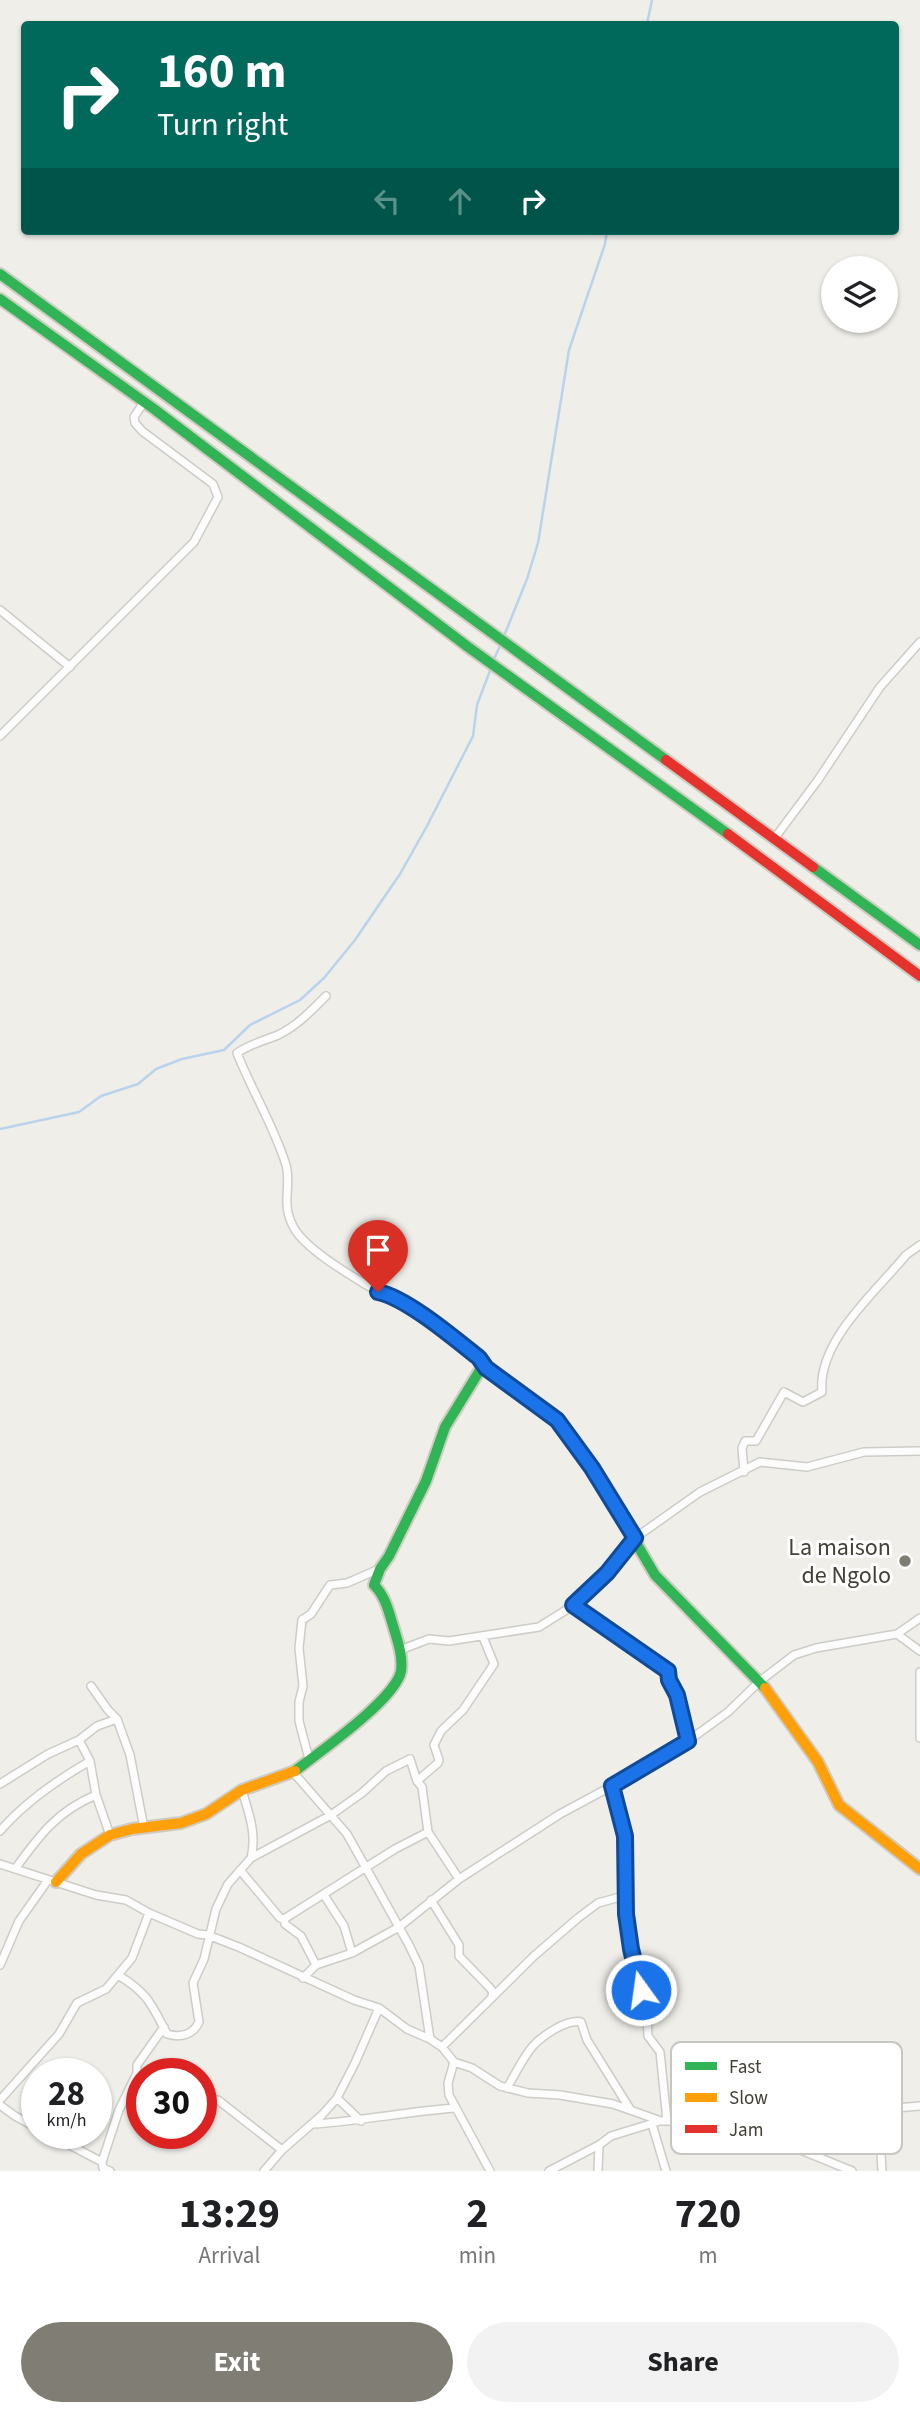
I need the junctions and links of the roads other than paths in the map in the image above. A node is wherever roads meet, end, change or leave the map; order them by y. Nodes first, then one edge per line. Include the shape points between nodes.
1 (0, 274) edge
2 (0, 299) edge
3 (144, 402) junction
4 (0, 610) edge
5 (920, 642) edge
6 (70, 667) junction
7 (0, 736) edge
8 (774, 839) junction
9 (920, 946) edge
10 (920, 976) edge
11 (326, 996) dead end
12 (920, 1245) edge
13 (486, 1368) junction
14 (920, 1451) edge
15 (744, 1472) junction
16 (635, 1538) junction
17 (380, 1569) junction
18 (573, 1605) junction
19 (920, 1618) edge
20 (897, 1634) junction
21 (487, 1635) junction
22 (400, 1650) junction
23 (920, 1651) edge
24 (920, 1672) edge
25 (760, 1681) junction
26 (91, 1686) dead end
27 (117, 1719) junction
28 (920, 1738) edge
29 (79, 1740) junction
30 (688, 1741) junction
31 (309, 1759) junction
32 (90, 1761) junction
33 (293, 1772) junction
34 (417, 1781) junction
35 (0, 1784) edge
36 (612, 1786) junction
37 (242, 1790) junction
38 (96, 1795) junction
39 (331, 1815) junction
40 (144, 1828) junction
41 (0, 1831) edge
42 (428, 1832) junction
43 (110, 1835) junction
44 (251, 1858) junction
45 (0, 1864) edge
46 (366, 1867) junction
47 (15, 1869) junction
48 (920, 1869) edge
49 (240, 1870) junction
50 (459, 1879) junction
51 (52, 1881) junction
52 (324, 1895) junction
53 (624, 1896) junction
54 (431, 1900) junction
55 (149, 1913) junction
56 (284, 1919) junction
57 (399, 1927) junction
58 (208, 1935) junction
59 (352, 1954) junction
60 (0, 1965) edge
61 (316, 1965) junction
62 (118, 1975) junction
63 (303, 1978) junction
64 (491, 1997) junction
65 (379, 2008) junction
66 (164, 2027) junction
67 (430, 2039) junction
68 (442, 2047) junction
69 (454, 2062) junction
70 (506, 2088) junction
71 (337, 2098) junction
72 (218, 2100) dead end
73 (0, 2103) edge
74 (920, 2106) edge
75 (454, 2108) junction
76 (902, 2108) edge
77 (631, 2110) junction
78 (21, 2119) edge
79 (360, 2121) junction
80 (664, 2121) junction
81 (671, 2121) edge
82 (313, 2124) junction
83 (652, 2124) junction
84 (600, 2145) junction
85 (73, 2149) edge
86 (282, 2150) junction
87 (811, 2154) edge
88 (104, 2168) edge
89 (264, 2171) edge
90 (489, 2171) edge
91 (549, 2171) edge
92 (598, 2171) edge
93 (666, 2171) edge
94 (852, 2171) edge

1 - 8 main road
2 - 3 main road
3 - 6 street via 135,423 213,484 218,497 194,542
3 - 10 main road via 468,647
4 - 6 street
5 - 8 street via 880,687
6 - 7 street
8 - 9 main road
11 - 13 street via 301,1021 237,1053 287,1169 286,1208 294,1228 306,1244 417,1312
12 - 15 street via 839,1332 821,1382 822,1392 803,1402 784,1392 756,1441 745,1441
13 - 16 main road via 557,1420
13 - 17 main road via 480,1370 451,1416 426,1481
14 - 15 street via 863,1452 807,1467 760,1462
15 - 16 street via 700,1492
16 - 18 street
16 - 25 main road via 655,1575
17 - 22 main road via 374,1585 383,1594
17 - 31 street via 330,1585 302,1620 299,1721
18 - 21 street via 540,1627
18 - 30 street via 668,1671
19 - 20 street
20 - 23 street
20 - 25 street via 794,1655
21 - 22 street via 429,1639
21 - 34 street via 494,1664 463,1710 441,1731 434,1745 438,1763
22 - 31 main road via 396,1684 357,1723
24 - 28 street
25 - 30 street
25 - 48 main road via 818,1762 839,1805
26 - 27 street
27 - 29 street via 97,1726
27 - 40 street via 130,1755
29 - 32 street
29 - 35 street
30 - 36 street
31 - 33 main road
32 - 38 street
32 - 41 street via 29,1802
33 - 37 main road
33 - 39 street
34 - 39 street via 410,1759 386,1771
34 - 42 street via 422,1787
36 - 50 street
36 - 53 street via 625,1836
37 - 40 main road via 193,1820
37 - 44 street via 254,1831
38 - 43 street
38 - 47 street via 53,1821
39 - 44 street
39 - 46 street
40 - 43 main road
42 - 46 street
42 - 50 street
43 - 51 main road
44 - 49 street
45 - 47 street
46 - 52 street
46 - 57 street
47 - 51 street
49 - 56 street
49 - 58 street via 223,1893
50 - 54 street
51 - 55 street via 126,1900
51 - 60 street via 19,1922
52 - 56 street
52 - 59 street via 344,1926
53 - 64 street via 592,1907
53 - 80 street via 648,2036 660,2052
54 - 57 street
54 - 64 street via 459,1945 459,1956 493,1992
55 - 58 street
55 - 62 street via 135,1953
56 - 61 street via 301,1936
57 - 59 street
57 - 67 street via 419,1966
58 - 63 street
58 - 66 street via 209,1945 193,1983 198,2025 177,2036 167,2034
59 - 61 street
61 - 63 street
62 - 66 street via 149,1999
62 - 73 street via 99,1994 77,2003 60,2034
63 - 65 street
64 - 68 street
65 - 67 street
65 - 71 street
66 - 88 street via 137,2065
67 - 68 street
68 - 69 street
69 - 70 street
69 - 75 street via 448,2083
70 - 77 street
70 - 77 street via 533,2046 578,2020
71 - 79 street
71 - 82 street
72 - 86 street
73 - 78 street
74 - 76 street
75 - 79 street
75 - 90 street
77 - 80 street
79 - 82 street
80 - 81 street
80 - 83 street
82 - 86 street
83 - 84 street via 611,2136
83 - 93 street
84 - 91 street
84 - 92 street
85 - 88 street
86 - 89 street
87 - 94 street

